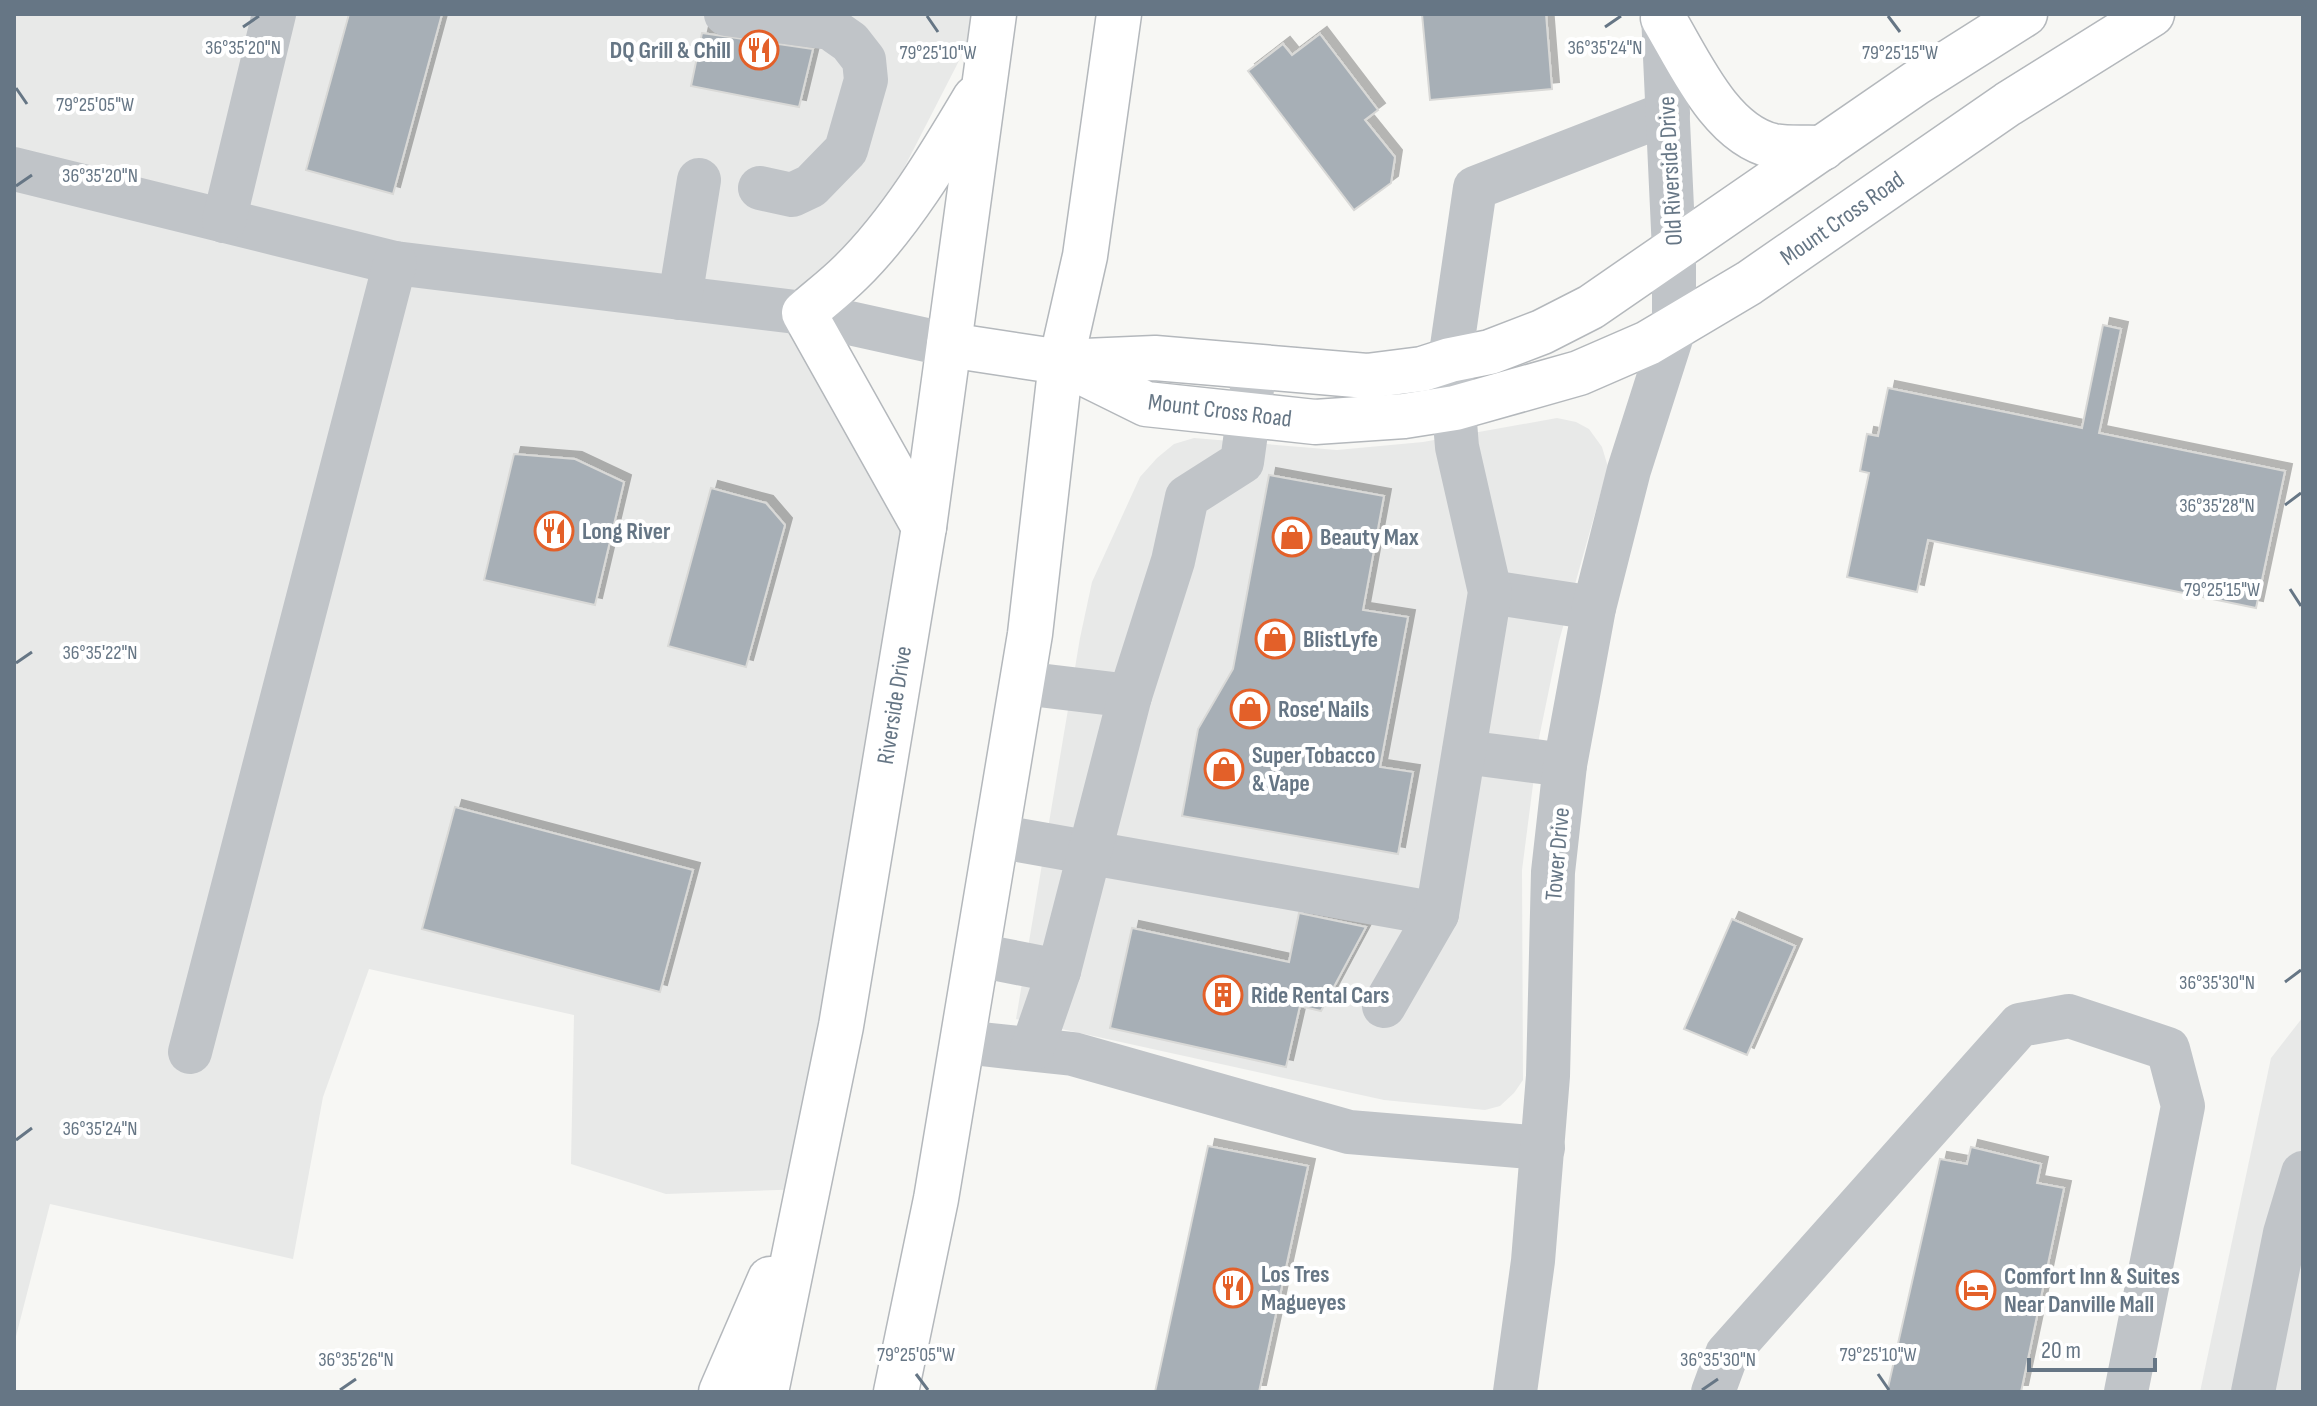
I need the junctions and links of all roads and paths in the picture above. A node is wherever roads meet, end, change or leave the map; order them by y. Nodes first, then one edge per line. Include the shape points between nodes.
1 (274, 14) edge
2 (726, 14) edge
3 (994, 14) edge
4 (1119, 14) edge
5 (2025, 14) edge
6 (2152, 14) edge
7 (1663, 16) edge
8 (985, 82) junction
9 (1668, 113) junction
10 (1823, 148) junction
11 (14, 169) edge
12 (699, 180) dead end
13 (760, 188) dead end
14 (224, 221) junction
15 (1674, 251) junction
16 (395, 263) junction
17 (680, 298) junction
18 (804, 313) junction
19 (1674, 329) junction
20 (949, 345) junction
21 (1450, 360) junction
22 (1061, 362) junction
23 (1255, 367) junction
24 (1455, 408) junction
25 (1248, 415) junction
26 (924, 527) junction
27 (1490, 592) junction
28 (1594, 608) junction
29 (1022, 683) junction
30 (1130, 696) junction
31 (1464, 752) junction
32 (1565, 765) junction
33 (996, 836) junction
34 (1090, 852) junction
35 (1437, 914) junction
36 (977, 955) junction
37 (1059, 971) junction
38 (1384, 1006) dead end
39 (963, 1042) junction
40 (1032, 1049) junction
41 (190, 1052) dead end
42 (1543, 1148) junction
43 (2303, 1173) edge
44 (808, 1189) junction
45 (721, 1392) edge
46 (766, 1392) edge
47 (896, 1392) edge
48 (1515, 1392) edge
49 (1713, 1392) edge
50 (2126, 1392) edge
51 (2253, 1392) edge

1 - 14 street
2 - 13 street via 830,28 864,60 866,80 846,150 811,186 792,195
3 - 8 main road, Riverside Drive
4 - 22 main road via 1085,256
5 - 10 main road, Mount Cross Road
6 - 19 main road, Mount Cross Road via 2008,104
7 - 9 street, Old Riverside Drive
7 - 10 main road via 1728,121 1773,146
8 - 18 main road via 936,163 882,237 852,272
8 - 20 main road, Riverside Drive
9 - 15 street, Old Riverside Drive
9 - 21 street via 1475,188
10 - 15 main road, Mount Cross Road
11 - 14 street
12 - 17 street
14 - 16 street
15 - 19 street, Old Riverside Drive
15 - 21 main road, Mount Cross Road via 1591,307 1542,332
16 - 17 street
16 - 41 street
17 - 18 street
18 - 20 street
18 - 26 main road
19 - 24 main road, Mount Cross Road via 1579,373
19 - 28 street, Tower Drive via 1629,470
20 - 22 main road
20 - 26 main road, Riverside Drive
21 - 23 main road, Mount Cross Road via 1367,376
21 - 24 street
22 - 23 main road, Mount Cross Road via 1155,358
22 - 25 main road, Mount Cross Road via 1146,404
22 - 29 main road
23 - 25 street
24 - 25 main road, Mount Cross Road via 1315,422
24 - 27 street via 1457,447
25 - 30 street via 1242,462 1187,497 1173,561
26 - 44 main road, Riverside Drive via 841,1026
27 - 28 street
27 - 31 street
28 - 32 street, Tower Drive
29 - 30 street
29 - 33 main road
30 - 34 street
31 - 32 street
31 - 35 street
32 - 42 street, Tower Drive via 1553,872
33 - 34 street
33 - 36 main road
34 - 35 street
34 - 37 street
35 - 38 street
36 - 37 street
36 - 39 main road
37 - 40 street
39 - 40 street
39 - 47 main road
40 - 42 street via 1073,1054 1349,1132
42 - 48 street, Tower Drive
43 - 51 street via 2285,1233
44 - 45 main road
44 - 46 main road, Riverside Drive
49 - 50 street via 1727,1354 2020,1025 2069,1016 2168,1049 2183,1106

